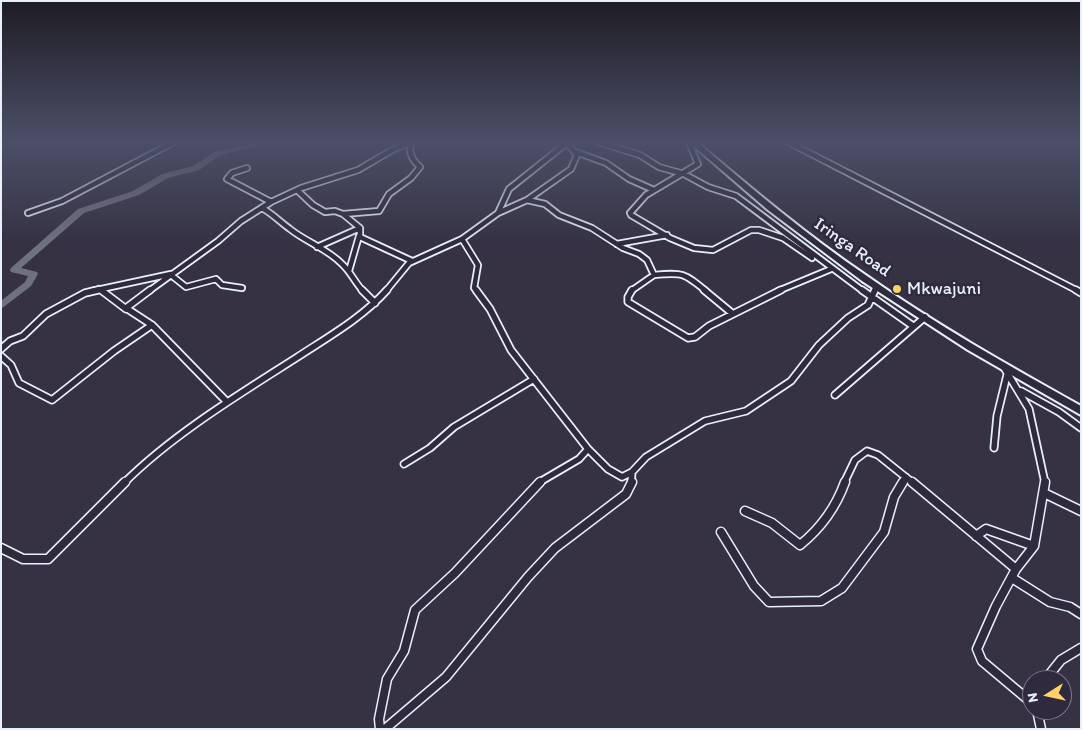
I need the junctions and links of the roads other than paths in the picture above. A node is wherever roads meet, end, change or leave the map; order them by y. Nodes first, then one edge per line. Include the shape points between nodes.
1 (108, 176) edge
2 (230, 176) edge
3 (340, 176) edge
4 (412, 176) edge
5 (525, 176) edge
6 (561, 176) edge
7 (625, 176) edge
8 (680, 176) edge
9 (689, 176) edge
10 (733, 176) edge
11 (854, 176) edge
12 (297, 190) junction
13 (654, 190) junction
14 (527, 200) junction
15 (271, 202) junction
16 (262, 208) junction
17 (28, 213) dead end
18 (498, 213) junction
19 (343, 214) junction
20 (360, 228) junction
21 (668, 235) junction
22 (359, 236) junction
23 (462, 239) junction
24 (617, 244) junction
25 (317, 247) junction
26 (412, 261) junction
27 (829, 268) junction
28 (349, 271) junction
29 (172, 275) junction
30 (654, 275) junction
31 (877, 286) junction
32 (242, 288) dead end
33 (99, 289) junction
34 (1081, 293) edge
35 (871, 297) junction
36 (375, 302) junction
37 (126, 309) junction
38 (733, 314) junction
39 (925, 317) junction
40 (152, 325) junction
41 (913, 326) junction
42 (1, 349) edge
43 (1, 356) edge
44 (1002, 366) junction
45 (1007, 375) junction
46 (534, 379) junction
47 (1018, 390) junction
48 (835, 394) dead end
49 (227, 402) junction
50 (1081, 411) edge
51 (1081, 428) edge
52 (994, 448) dead end
53 (588, 449) junction
54 (404, 464) dead end
55 (632, 472) junction
56 (906, 477) junction
57 (1044, 493) junction
58 (745, 511) dead end
59 (1081, 511) edge
60 (721, 532) dead end
61 (976, 536) junction
62 (1034, 546) junction
63 (1, 548) edge
64 (1016, 569) junction
65 (1012, 578) junction
66 (1081, 614) edge
67 (1081, 648) edge
68 (1053, 670) edge
69 (1022, 694) edge
70 (380, 729) edge
71 (385, 729) edge

1 - 17 street via 62,203
2 - 15 street via 227,180
3 - 12 street
4 - 19 street via 389,194 379,212 353,210
5 - 18 street via 509,189
6 - 14 street
7 - 13 street
8 - 13 street
9 - 27 street via 741,200
10 - 31 highway, Iringa Road via 798,230
11 - 34 street
12 - 15 street
12 - 19 street via 324,211
13 - 21 street via 644,196 630,214
14 - 18 street
14 - 24 street via 545,204 559,215 596,229
15 - 16 street
16 - 25 street
16 - 29 street
18 - 23 street
19 - 20 street
20 - 22 street
20 - 25 street
21 - 24 street
21 - 27 street via 690,246 713,250 757,229 778,237
22 - 26 street
22 - 28 street
23 - 26 street
23 - 46 street via 478,265 474,288 490,309 511,350
24 - 30 street via 643,257
25 - 28 street
26 - 36 street
27 - 35 street
27 - 38 street
28 - 36 street via 354,282
29 - 32 street via 186,287 216,279 222,285
29 - 33 street
29 - 37 street
30 - 38 street via 686,275
30 - 38 street via 629,292 628,302 685,337 695,337
31 - 35 street
31 - 39 highway, Iringa Road
33 - 37 street
33 - 42 street via 46,314 23,336
35 - 41 street
35 - 55 street via 864,309 848,318 820,345 792,382 746,411 705,421 646,457
36 - 49 street via 356,319
37 - 40 street
39 - 41 street
39 - 44 highway, Iringa Road
40 - 43 street via 53,400 19,383 11,365
40 - 49 street
41 - 48 street
44 - 45 street
44 - 50 highway, Iringa Road
45 - 47 street
45 - 52 street via 996,416
46 - 53 street
46 - 54 street via 454,427 430,448
47 - 51 street via 1060,412
47 - 57 street via 1033,421 1045,475
49 - 63 street via 129,478 48,559 14,557
53 - 55 street via 615,475 622,477
53 - 70 street via 579,459 538,483 455,573 414,610 404,651 386,679
55 - 71 street via 632,482 626,494 555,548 446,677
56 - 58 street via 878,455 864,452 852,464 836,504 800,545 772,522
56 - 60 street via 894,497 884,532 842,588 821,601 769,602 747,578 729,541
56 - 61 street
57 - 59 street
57 - 62 street
61 - 62 street via 986,529
61 - 64 street
62 - 64 street
64 - 65 street
65 - 66 street via 1050,602 1070,607
65 - 69 street via 979,643 978,654 982,661
67 - 68 street via 1061,660

